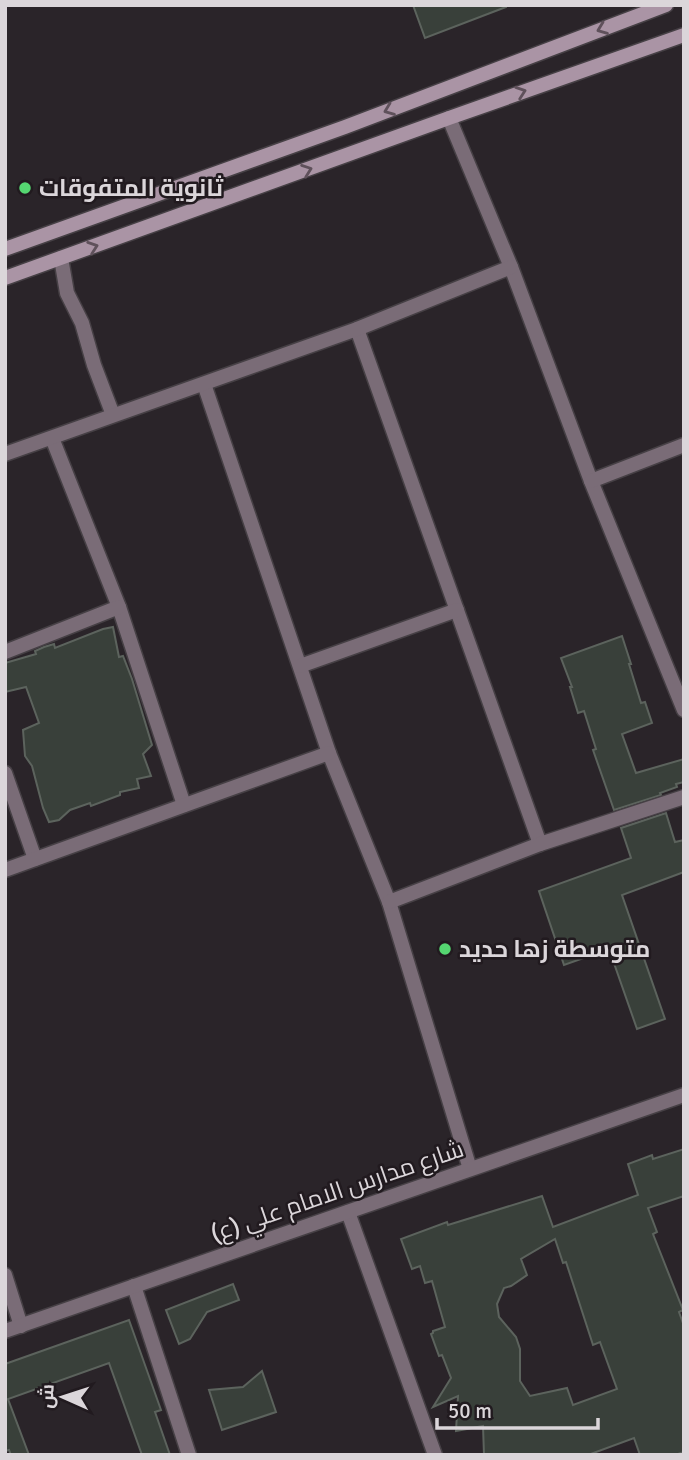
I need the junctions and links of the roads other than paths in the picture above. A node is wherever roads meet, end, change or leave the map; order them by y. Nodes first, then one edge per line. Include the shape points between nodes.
1 (666, 5) edge
2 (684, 35) edge
3 (449, 118) junction
4 (5, 249) edge
5 (61, 258) junction
6 (511, 267) junction
7 (5, 278) edge
8 (357, 329) junction
9 (204, 384) junction
10 (113, 415) junction
11 (52, 438) junction
12 (684, 445) edge
13 (5, 454) edge
14 (592, 481) junction
15 (119, 607) junction
16 (457, 610) junction
17 (5, 652) edge
18 (300, 666) junction
19 (684, 710) edge
20 (329, 753) junction
21 (5, 773) edge
22 (684, 797) edge
23 (184, 805) junction
24 (540, 844) junction
25 (35, 859) junction
26 (5, 870) edge
27 (389, 902) junction
28 (684, 1095) edge
29 (470, 1169) junction
30 (348, 1212) junction
31 (5, 1275) edge
32 (134, 1286) junction
33 (20, 1326) junction
34 (5, 1331) edge
35 (189, 1455) edge
36 (435, 1455) edge

1 -> 4 street
3 -> 2 street
5 -> 3 street
3 - 6 street
5 - 7 street
5 - 10 street via 67,293
6 - 8 street
6 - 14 street
8 - 9 street
8 - 16 street
9 - 10 street
9 - 18 street
10 - 11 street
11 - 13 street
11 - 15 street
12 - 14 street
14 - 19 street
15 - 17 street
15 - 23 street
16 - 18 street
16 - 24 street
18 - 20 street
20 - 23 street
20 - 27 street
21 - 25 street
22 - 24 street
23 - 25 street
24 - 27 street
25 - 26 street
27 - 29 street
28 - 29 street, شارع مدارس الامام علي (ع)
29 - 30 street, شارع مدارس الامام علي (ع)
30 - 32 street, شارع مدارس الامام علي (ع)
30 - 36 street
31 - 33 street
32 - 33 street, شارع مدارس الامام علي (ع)
32 - 35 street
33 - 34 street, شارع مدارس الامام علي (ع)

